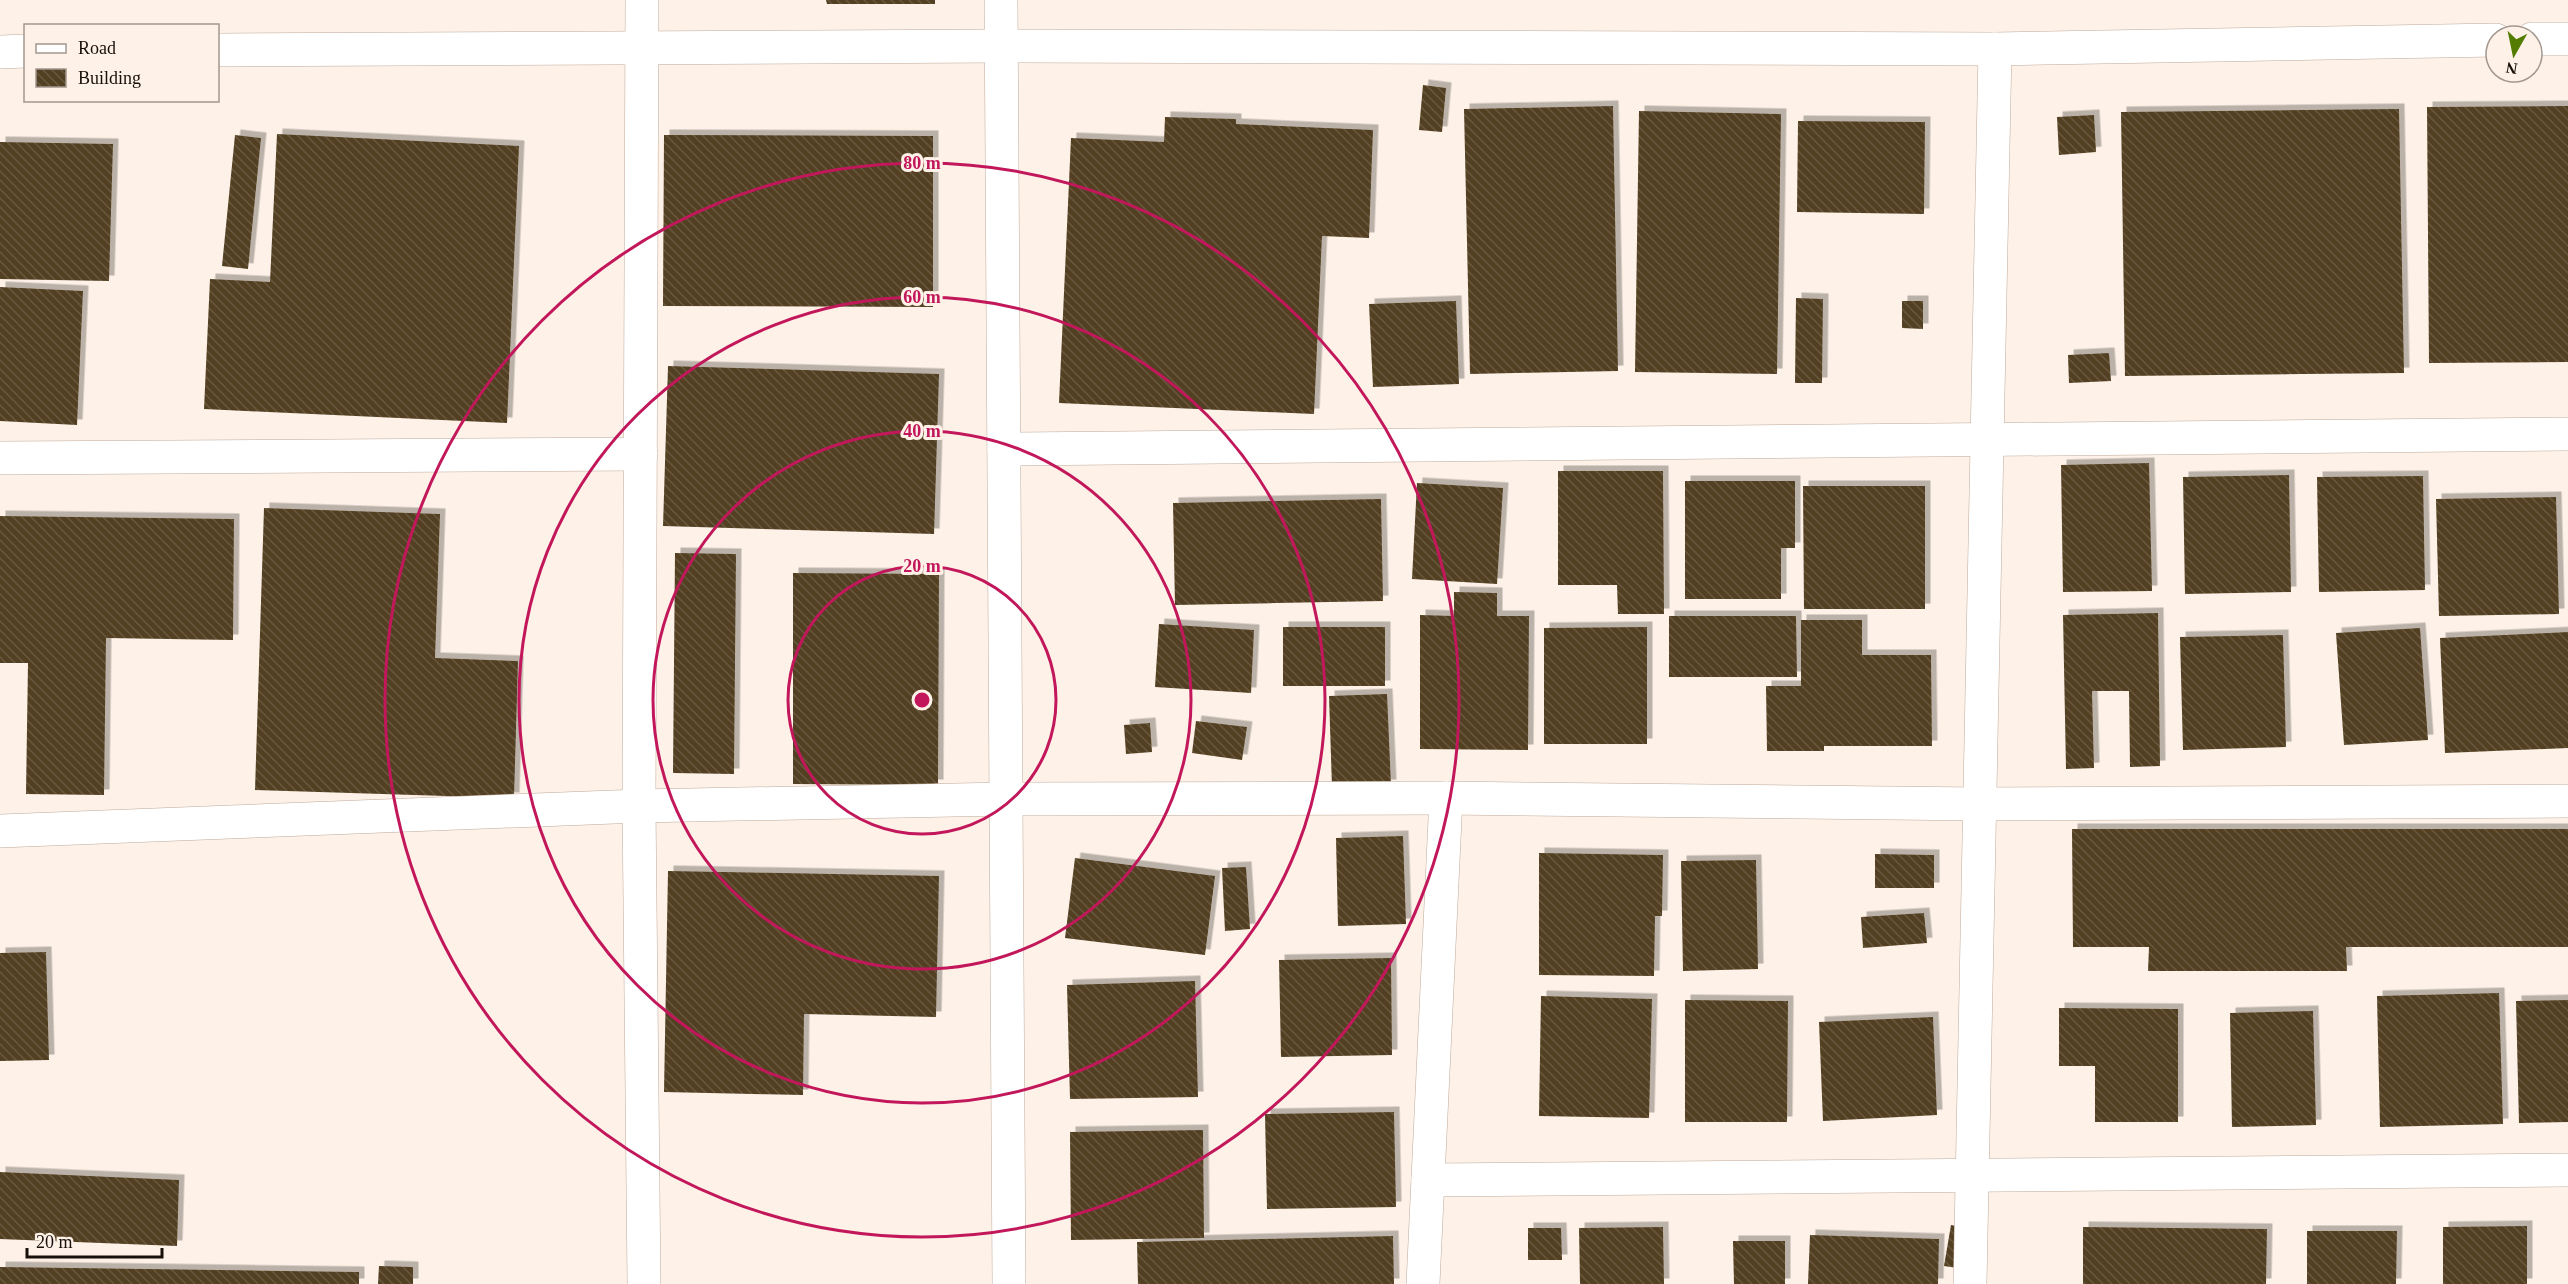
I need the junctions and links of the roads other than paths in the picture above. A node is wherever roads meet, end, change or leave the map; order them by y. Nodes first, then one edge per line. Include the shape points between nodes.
1 (642, 0) edge
2 (1000, 0) edge
3 (2544, 39) edge
4 (2568, 39) edge
5 (2484, 40) edge
6 (1001, 46) junction
7 (642, 48) junction
8 (1995, 49) junction
9 (219, 50) edge
10 (24, 51) edge
11 (0, 52) edge
12 (2568, 434) edge
13 (1987, 441) junction
14 (1004, 449) junction
15 (641, 454) junction
16 (0, 458) edge
17 (1446, 798) junction
18 (1006, 799) junction
19 (2568, 801) edge
20 (1979, 804) junction
21 (639, 806) junction
22 (0, 831) edge
23 (2568, 1170) edge
24 (1972, 1175) junction
25 (1428, 1180) junction
26 (644, 1284) edge
27 (1010, 1284) edge
28 (1423, 1284) edge
29 (1970, 1284) edge

1 - 7 street
2 - 6 street
3 - 4 street
5 - 8 street
6 - 7 street
6 - 8 street
6 - 14 street
7 - 9 street
7 - 15 street
8 - 13 street
10 - 11 street
12 - 13 street
13 - 14 street
13 - 20 street
14 - 18 street
15 - 16 street
15 - 21 street
17 - 18 street
17 - 20 street
17 - 25 street
18 - 21 street
18 - 27 street
19 - 20 street
20 - 24 street
21 - 22 street
21 - 26 street
23 - 24 street
24 - 25 street
24 - 29 street
25 - 28 street

